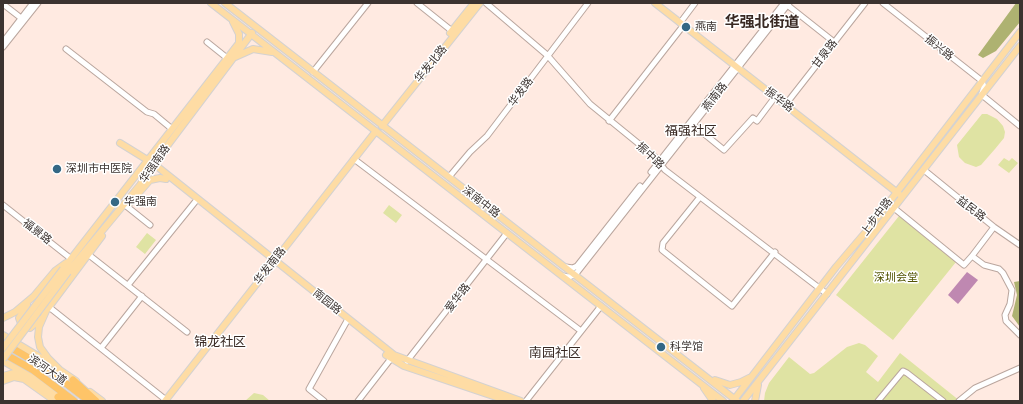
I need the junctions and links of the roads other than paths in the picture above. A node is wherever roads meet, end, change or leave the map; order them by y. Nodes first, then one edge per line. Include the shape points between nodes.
1 (33, 3) edge
2 (38, 3) edge
3 (210, 3) edge
4 (224, 3) edge
5 (368, 3) edge
6 (417, 3) edge
7 (474, 3) edge
8 (480, 3) edge
9 (486, 3) edge
10 (588, 3) edge
11 (655, 3) edge
12 (695, 3) edge
13 (787, 3) edge
14 (865, 3) edge
15 (883, 3) edge
16 (3, 4) edge
17 (21, 18) junction
18 (232, 19) junction
19 (249, 22) junction
20 (682, 24) junction
21 (452, 31) junction
22 (1020, 32) edge
23 (251, 35) junction
24 (3, 42) edge
25 (207, 42) dead end
26 (834, 42) junction
27 (1020, 46) edge
28 (3, 48) edge
29 (66, 48) dead end
30 (276, 54) junction
31 (547, 55) junction
32 (230, 58) junction
33 (736, 67) junction
34 (313, 72) junction
35 (982, 82) junction
36 (981, 96) junction
37 (775, 97) junction
38 (786, 104) junction
39 (609, 121) junction
40 (691, 124) junction
41 (381, 125) junction
42 (1020, 126) edge
43 (172, 129) junction
44 (376, 131) junction
45 (120, 143) dead end
46 (164, 150) junction
47 (354, 160) junction
48 (148, 161) junction
49 (661, 163) junction
50 (153, 166) junction
51 (924, 170) junction
52 (138, 175) junction
53 (166, 177) junction
54 (450, 177) junction
55 (144, 180) junction
56 (896, 192) junction
57 (700, 197) junction
58 (903, 197) junction
59 (195, 202) junction
60 (124, 205) junction
61 (3, 206) edge
62 (894, 208) junction
63 (111, 223) junction
64 (150, 225) dead end
65 (994, 227) junction
66 (508, 233) junction
67 (1020, 245) edge
68 (774, 252) junction
69 (89, 255) junction
70 (972, 256) junction
71 (70, 259) junction
72 (487, 260) junction
73 (273, 262) junction
74 (562, 265) junction
75 (65, 271) junction
76 (575, 275) junction
77 (562, 276) junction
78 (128, 285) junction
79 (820, 288) junction
80 (827, 294) junction
81 (34, 296) junction
82 (142, 296) junction
83 (600, 306) junction
84 (47, 309) junction
85 (3, 318) edge
86 (347, 321) junction
87 (581, 331) junction
88 (187, 332) dead end
89 (3, 335) edge
90 (1020, 335) edge
91 (3, 343) edge
92 (3, 348) edge
93 (101, 348) junction
94 (3, 352) edge
95 (392, 357) junction
96 (3, 360) edge
97 (407, 362) junction
98 (1020, 368) edge
99 (60, 370) junction
100 (705, 375) junction
101 (3, 376) edge
102 (752, 377) junction
103 (32, 380) junction
104 (73, 380) junction
105 (760, 380) junction
106 (3, 381) edge
107 (702, 384) junction
108 (59, 400) edge
109 (166, 400) edge
110 (735, 400) edge
111 (74, 401) edge
112 (89, 401) edge
113 (96, 401) edge
114 (102, 401) edge
115 (324, 401) edge
116 (358, 401) edge
117 (508, 401) edge
118 (521, 401) edge
119 (526, 401) edge
120 (713, 401) edge
121 (723, 401) edge
122 (743, 401) edge
123 (755, 401) edge
124 (878, 401) edge
125 (943, 401) edge
126 (959, 401) edge

1 - 17 street
2 - 28 street
3 - 18 main road, 深南中路
4 - 19 main road, 深南中路
5 - 34 street
6 - 21 street
7 - 21 main road, 华发北路
8 - 41 main road, 华发北路
9 - 31 street, 振中路
10 - 31 street, 华发路
11 - 20 main road, 振华路
12 - 20 street
13 - 26 street
13 - 33 street, 燕南路
14 - 26 street, 甘泉路
15 - 35 street, 振兴路
16 - 17 street
17 - 24 street
18 - 23 main road, 深南中路
18 - 32 main road, 华强南路 via 239,34 239,43
19 - 23 main road
19 - 34 main road, 深南中路
20 - 33 main road, 振华路
20 - 39 street
21 - 41 main road, 华发北路
22 - 35 main road, 上步中路
23 - 30 main road, 深南中路
23 - 32 main road, 华强南路
25 - 32 street
26 - 38 street, 甘泉路
27 - 36 main road, 上步中路
29 - 43 street
30 - 32 main road via 253,49
30 - 44 main road, 深南中路
31 - 39 street, 振中路 via 586,100
31 - 54 street, 华发路 via 487,136
32 - 43 main road, 华强南路
32 - 46 main road, 华强南路
33 - 37 main road, 振华路
33 - 40 street, 燕南路
34 - 41 main road, 深南中路
35 - 36 street via 984,87
35 - 56 main road, 上步中路
36 - 42 street
36 - 51 main road, 上步中路
37 - 38 main road, 振华路
37 - 40 street via 757,121 753,118 724,150
38 - 56 main road, 振华路
39 - 49 street, 振中路
40 - 49 street, 燕南路
41 - 54 main road, 深南中路
43 - 48 main road, 华强南路
44 - 47 main road, 华发南路
44 - 66 main road, 深南中路
45 - 48 main road, 南园路
46 - 50 main road, 华强南路
46 - 53 main road via 161,163
47 - 72 street
47 - 73 main road, 华发南路
48 - 50 main road, 南园路
48 - 52 main road, 华强南路
49 - 57 street, 振中路
49 - 74 street, 燕南路 via 578,266 573,268
49 - 76 street, 燕南路
50 - 53 main road, 南园路
50 - 55 main road, 华强南路
51 - 58 main road, 上步中路
51 - 65 street, 益民路
52 - 55 main road
52 - 71 main road, 华强南路
53 - 59 main road, 南园路
53 - 60 main road via 150,180 135,198
53 - 73 main road, 南园路
54 - 74 main road, 深南中路
55 - 60 main road, 华强南路
56 - 58 main road, 振华路
56 - 79 main road, 上步中路
57 - 68 street, 振中路
57 - 68 street via 663,243 662,250 732,306
58 - 62 main road, 上步中路
59 - 73 main road, 南园路
59 - 78 street
60 - 63 main road, 华强南路
60 - 64 street
61 - 71 street, 福景路
62 - 70 street via 964,265
62 - 80 main road, 上步中路
63 - 69 main road
63 - 75 main road, 华强南路
65 - 67 street, 益民路
65 - 70 street
66 - 72 street, 爱华路
66 - 77 main road, 深南中路
68 - 79 street, 振中路
69 - 78 street
69 - 84 main road
70 - 90 street via 984,265 999,269 1006,277 1012,290 1012,297 1004,315 1006,321
71 - 75 main road, 华强南路
71 - 81 main road via 55,271
72 - 87 street
72 - 97 street, 爱华路
73 - 86 main road, 南园路
73 - 109 main road, 华发南路
74 - 76 main road, 深南中路
75 - 92 main road, 华强南路, bridge
75 - 96 main road, 华强南路, bridge
76 - 77 street
76 - 100 main road, 深南中路
77 - 83 main road, 深南中路
78 - 82 street
79 - 80 street, 振中路
79 - 102 main road, 上步中路
80 - 105 main road, 上步中路
81 - 84 main road via 20,315 20,323 30,328
81 - 85 main road via 15,312
82 - 88 street
82 - 93 street
83 - 87 street
83 - 107 main road, 深南中路
84 - 93 street
84 - 99 main road via 37,333 48,358
86 - 95 main road, 南园路
86 - 115 street via 309,389
87 - 119 street
89 - 99 main road
91 - 112 highway, 滨河大道 via 46,368
93 - 109 street
94 - 111 highway, 滨河大道 via 33,370
95 - 97 main road, 南园路
95 - 116 street
95 - 117 main road, 南园路 via 404,366
96 - 103 main road
97 - 118 main road, 南园路
98 - 126 street via 975,388
99 - 104 main road
100 - 102 main road via 730,385
100 - 110 main road, 深南中路
101 - 103 main road via 18,373
102 - 110 main road, 上步中路
103 - 106 main road via 18,377
103 - 108 main road
104 - 113 highway
104 - 114 main road
105 - 122 main road, 上步中路
105 - 123 main road
107 - 120 main road
107 - 121 main road, 深南中路
124 - 125 street via 902,371

